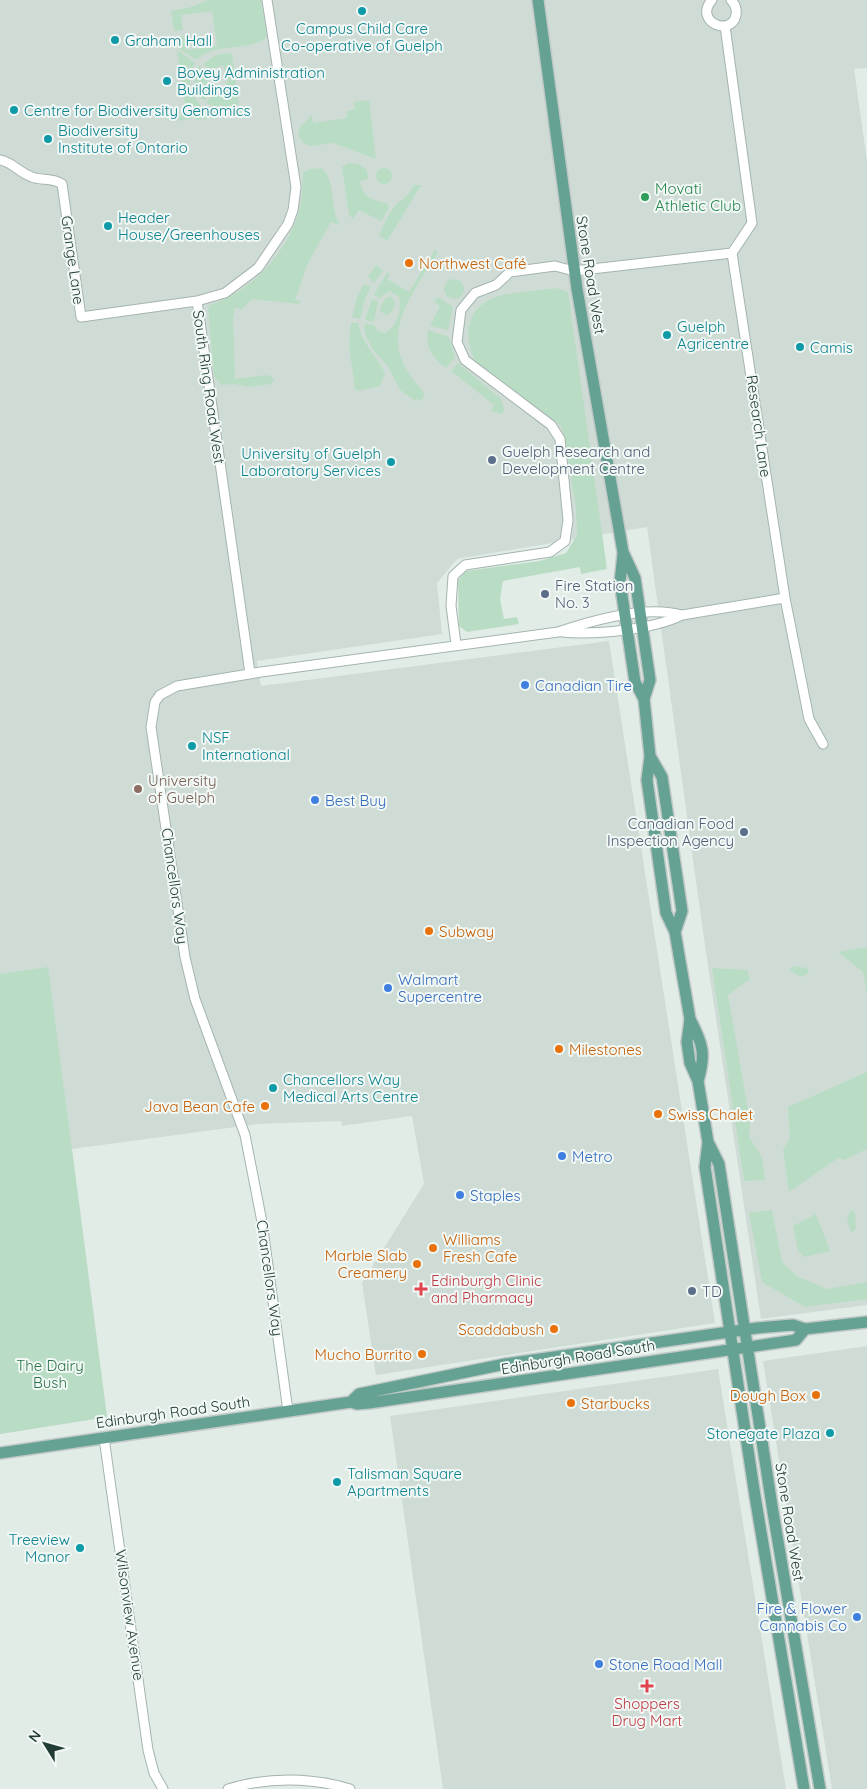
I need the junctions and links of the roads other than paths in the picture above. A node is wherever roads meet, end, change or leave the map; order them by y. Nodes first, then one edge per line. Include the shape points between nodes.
1 (267, 0) edge
2 (538, 0) edge
3 (712, 0) edge
4 (731, 0) edge
5 (725, 26) junction
6 (0, 160) edge
7 (732, 253) junction
8 (574, 271) junction
9 (197, 301) junction
10 (785, 598) junction
11 (633, 615) junction
12 (682, 615) junction
13 (635, 627) junction
14 (558, 632) junction
15 (456, 644) junction
16 (250, 674) junction
17 (823, 744) dead end
18 (708, 1142) junction
19 (867, 1322) edge
20 (805, 1329) junction
21 (745, 1330) junction
22 (730, 1332) junction
23 (747, 1346) junction
24 (732, 1348) junction
25 (351, 1402) junction
26 (288, 1411) junction
27 (104, 1438) junction
28 (0, 1454) edge
29 (755, 1496) junction
30 (773, 1512) junction
31 (163, 1789) edge
32 (228, 1789) edge
33 (350, 1789) edge
34 (804, 1789) edge
35 (820, 1789) edge

1 - 9 street, South Ring Road West via 294,166 294,210 272,249 250,276 224,293
2 - 8 main road, Stone Road West
3 - 5 street via 707,8 709,20 714,25
4 - 5 street via 736,13
5 - 7 street via 752,223
6 - 9 street, Grange Lane via 31,177 57,180 62,184 81,317
7 - 8 street
7 - 10 street, Research Lane
8 - 11 main road, Stone Road West via 623,552 635,578
8 - 15 street via 556,266 510,272 496,285 475,292 461,310 457,342 465,360 551,425 560,439 568,520 566,541 550,552 465,565 453,576 450,606
9 - 16 street, South Ring Road West
10 - 12 street
10 - 17 street, Research Lane via 809,719
11 - 12 street via 666,610
11 - 13 main road, Stone Road West
11 - 14 street, Chancellors Way via 586,622
12 - 13 street via 668,622
13 - 14 street, Chancellors Way via 586,634
13 - 18 main road, Stone Road West via 650,680 644,699 650,756 647,780 655,841 666,913 675,932 690,1019 701,1039 704,1060 698,1081
14 - 15 street, Chancellors Way
15 - 16 street, Chancellors Way
16 - 26 street, Chancellors Way via 168,690 155,702 151,727 185,957 195,999 245,1134 262,1222
18 - 21 main road, Stone Road West via 719,1164
18 - 22 main road, Stone Road West via 705,1167
19 - 20 main road, Edinburgh Road South
20 - 21 main road, Edinburgh Road South via 792,1324
20 - 23 main road, Edinburgh Road South via 796,1340
21 - 22 main road, Edinburgh Road South
21 - 23 main road, Stone Road West
22 - 24 main road, Stone Road West
22 - 25 main road, Edinburgh Road South via 505,1364 359,1394
23 - 24 main road, Edinburgh Road South
23 - 30 main road, Stone Road West
24 - 25 main road, Edinburgh Road South via 370,1403
24 - 29 main road, Stone Road West
25 - 26 main road, Edinburgh Road South
26 - 27 main road, Edinburgh Road South
27 - 28 main road, Edinburgh Road South
27 - 31 street, Wilsonview Avenue via 148,1750 154,1773
29 - 30 main road
29 - 34 main road, Stone Road West
30 - 35 main road, Stone Road West
32 - 33 street via 290,1780

